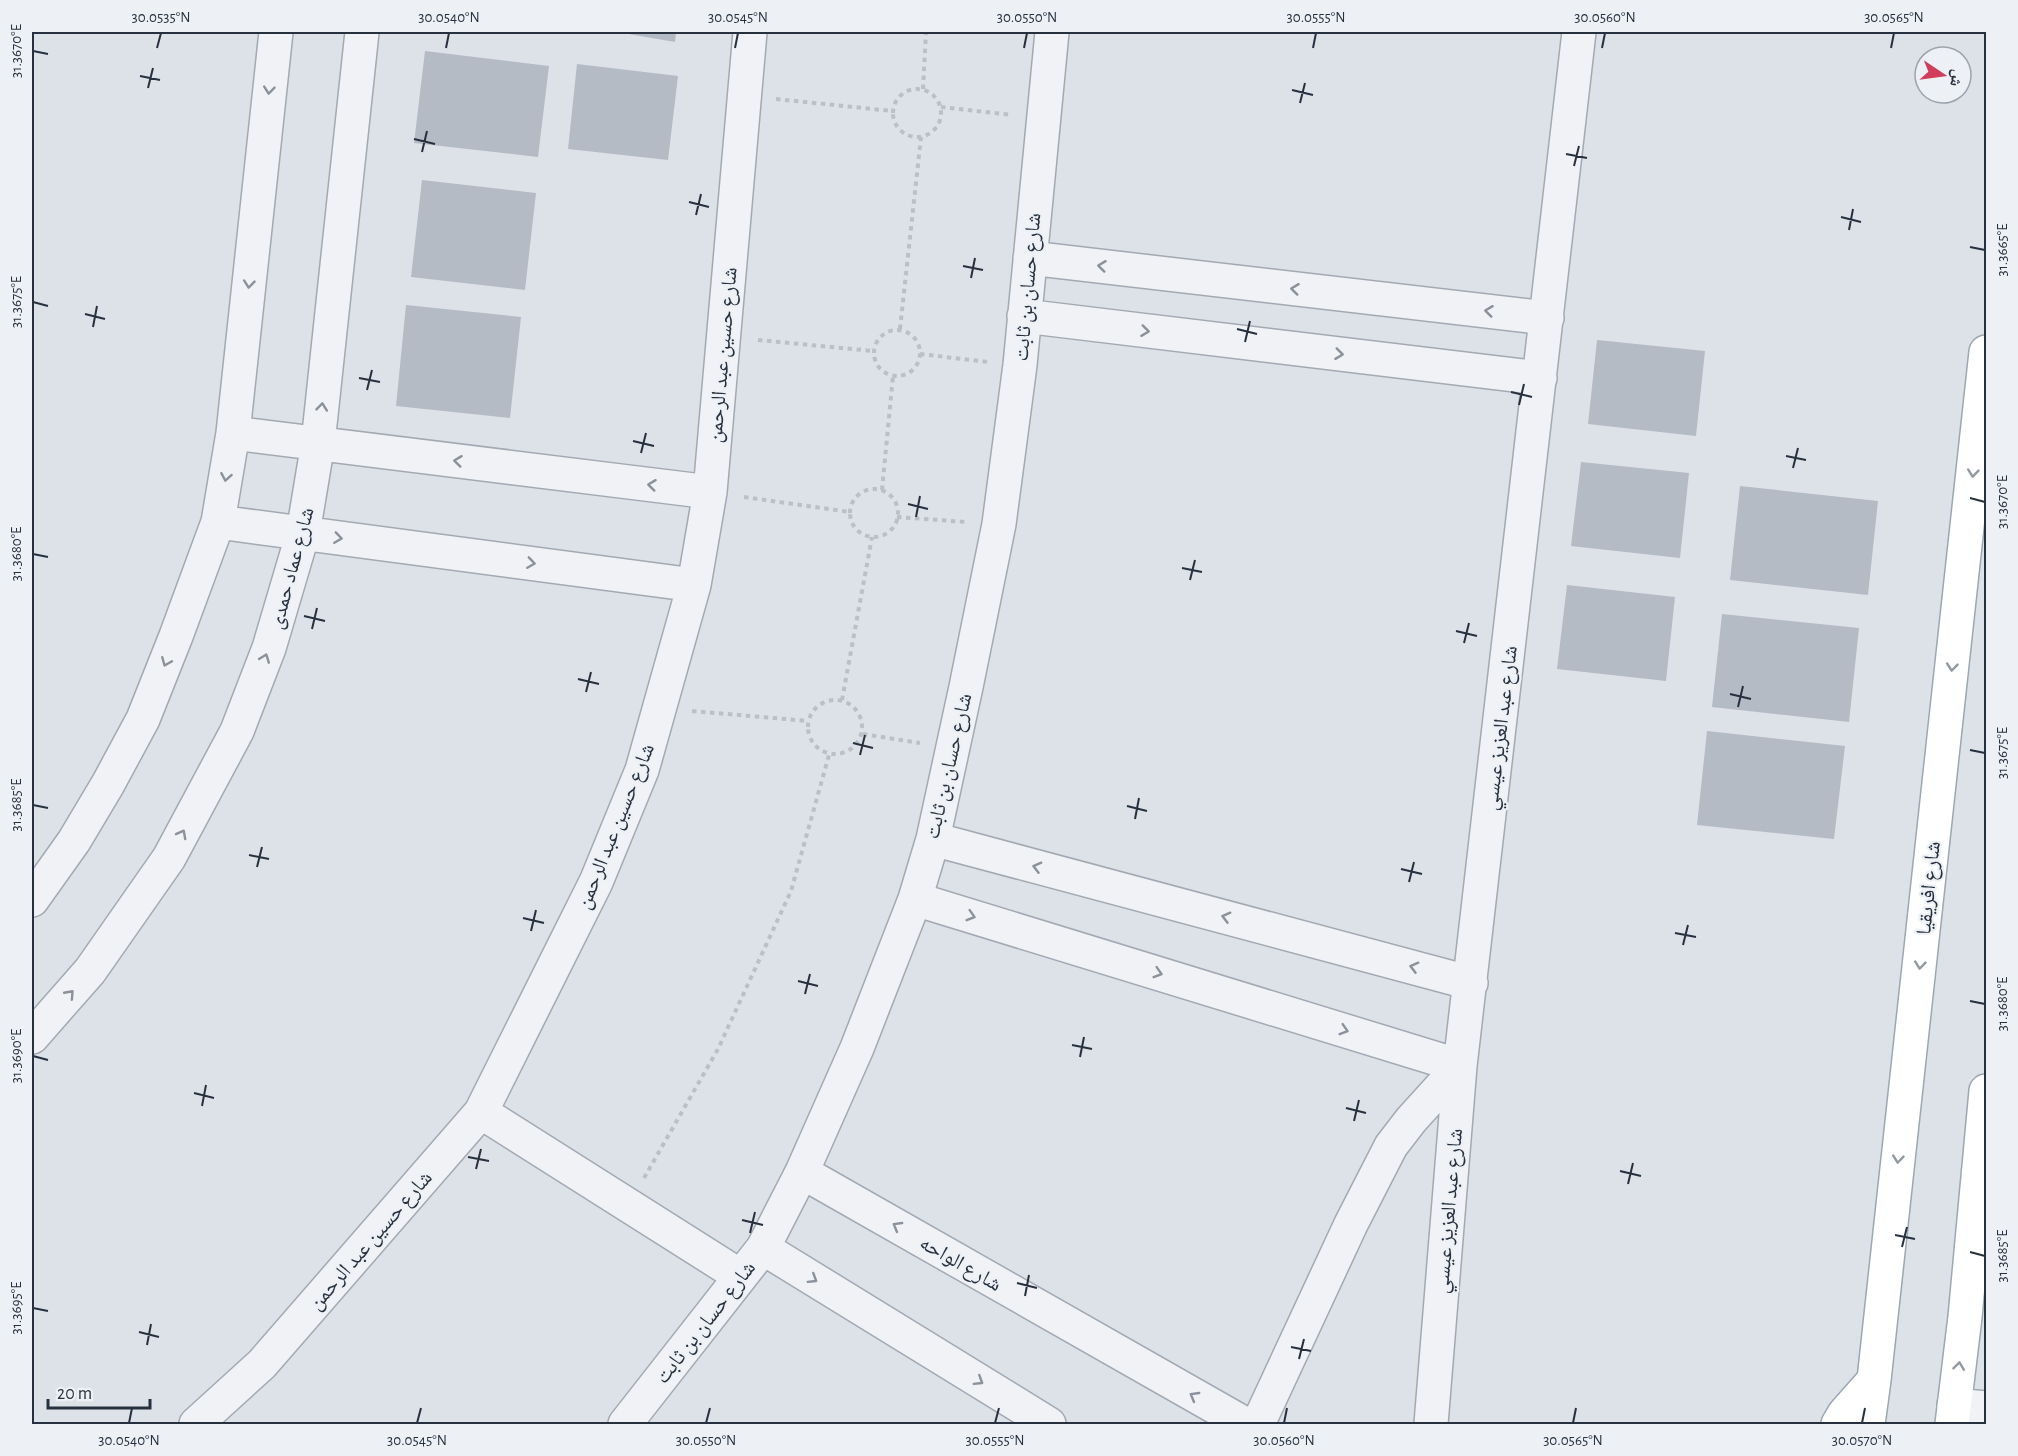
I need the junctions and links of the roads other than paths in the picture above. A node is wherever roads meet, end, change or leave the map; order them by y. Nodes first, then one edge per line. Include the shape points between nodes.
1 (276, 32) edge
2 (362, 32) edge
3 (750, 32) edge
4 (1052, 32) edge
5 (1580, 32) edge
6 (1030, 258) junction
7 (1024, 316) junction
8 (1547, 318) junction
9 (1986, 352) edge
10 (1540, 378) junction
11 (234, 433) junction
12 (318, 443) junction
13 (710, 492) junction
14 (218, 522) junction
15 (303, 533) junction
16 (694, 585) junction
17 (933, 839) junction
18 (915, 898) junction
19 (32, 900) edge
20 (1471, 982) junction
21 (32, 1037) edge
22 (1460, 1066) junction
23 (1986, 1091) edge
24 (481, 1112) junction
25 (802, 1172) junction
26 (1982, 1177) edge
27 (763, 1248) junction
28 (740, 1276) junction
29 (1976, 1305) edge
30 (1874, 1380) junction
31 (1986, 1408) edge
32 (1959, 1419) edge
33 (196, 1425) edge
34 (625, 1425) edge
35 (1050, 1425) edge
36 (1245, 1425) edge
37 (1258, 1425) edge
38 (1431, 1425) edge
39 (1838, 1425) edge
40 (1868, 1425) edge

1 -> 11 street
12 -> 2 street, شارع عماد حمدى
3 - 13 street, شارع حسين عبد الرحمن
4 - 6 street, شارع حسان بن ثابت
5 - 8 street, شارع عبد العزيز عيسي
6 - 7 street, شارع حسان بن ثابت
8 -> 6 street
7 -> 10 street
7 - 17 street, شارع حسان بن ثابت via 999,524
8 - 10 street, شارع عبد العزيز عيسي
9 -> 30 main road, شارع افريقيا
10 - 20 street, شارع عبد العزيز عيسي
11 - 12 street
11 -> 14 street
13 -> 12 street
12 - 15 street, شارع عماد حمدى
13 - 16 street, شارع حسين عبد الرحمن
14 - 15 street
14 -> 19 street via 143,719 74,840
15 -> 16 street
21 -> 15 street, شارع عماد حمدى via 90,971 169,858 237,731 269,648
16 - 24 street, شارع حسين عبد الرحمن via 642,770 596,882
17 - 18 street, شارع حسان بن ثابت
20 -> 17 street
18 -> 22 street
18 - 25 street, شارع حسان بن ثابت via 857,1048
20 - 22 street, شارع عبد العزيز عيسي
22 - 37 street via 1391,1146
22 - 38 street, شارع عبد العزيز عيسي
23 - 26 main road
24 - 28 street
24 - 33 street, شارع حسين عبد الرحمن via 262,1364
25 - 27 street, شارع حسان بن ثابت
36 -> 25 street, شارع الواحه
26 - 29 main road
27 - 28 street, شارع حسان بن ثابت
27 -> 35 street
28 - 34 street, شارع حسان بن ثابت
32 -> 29 main road
30 - 39 main road
30 - 40 main road, شارع افريقيا
31 - 32 street

